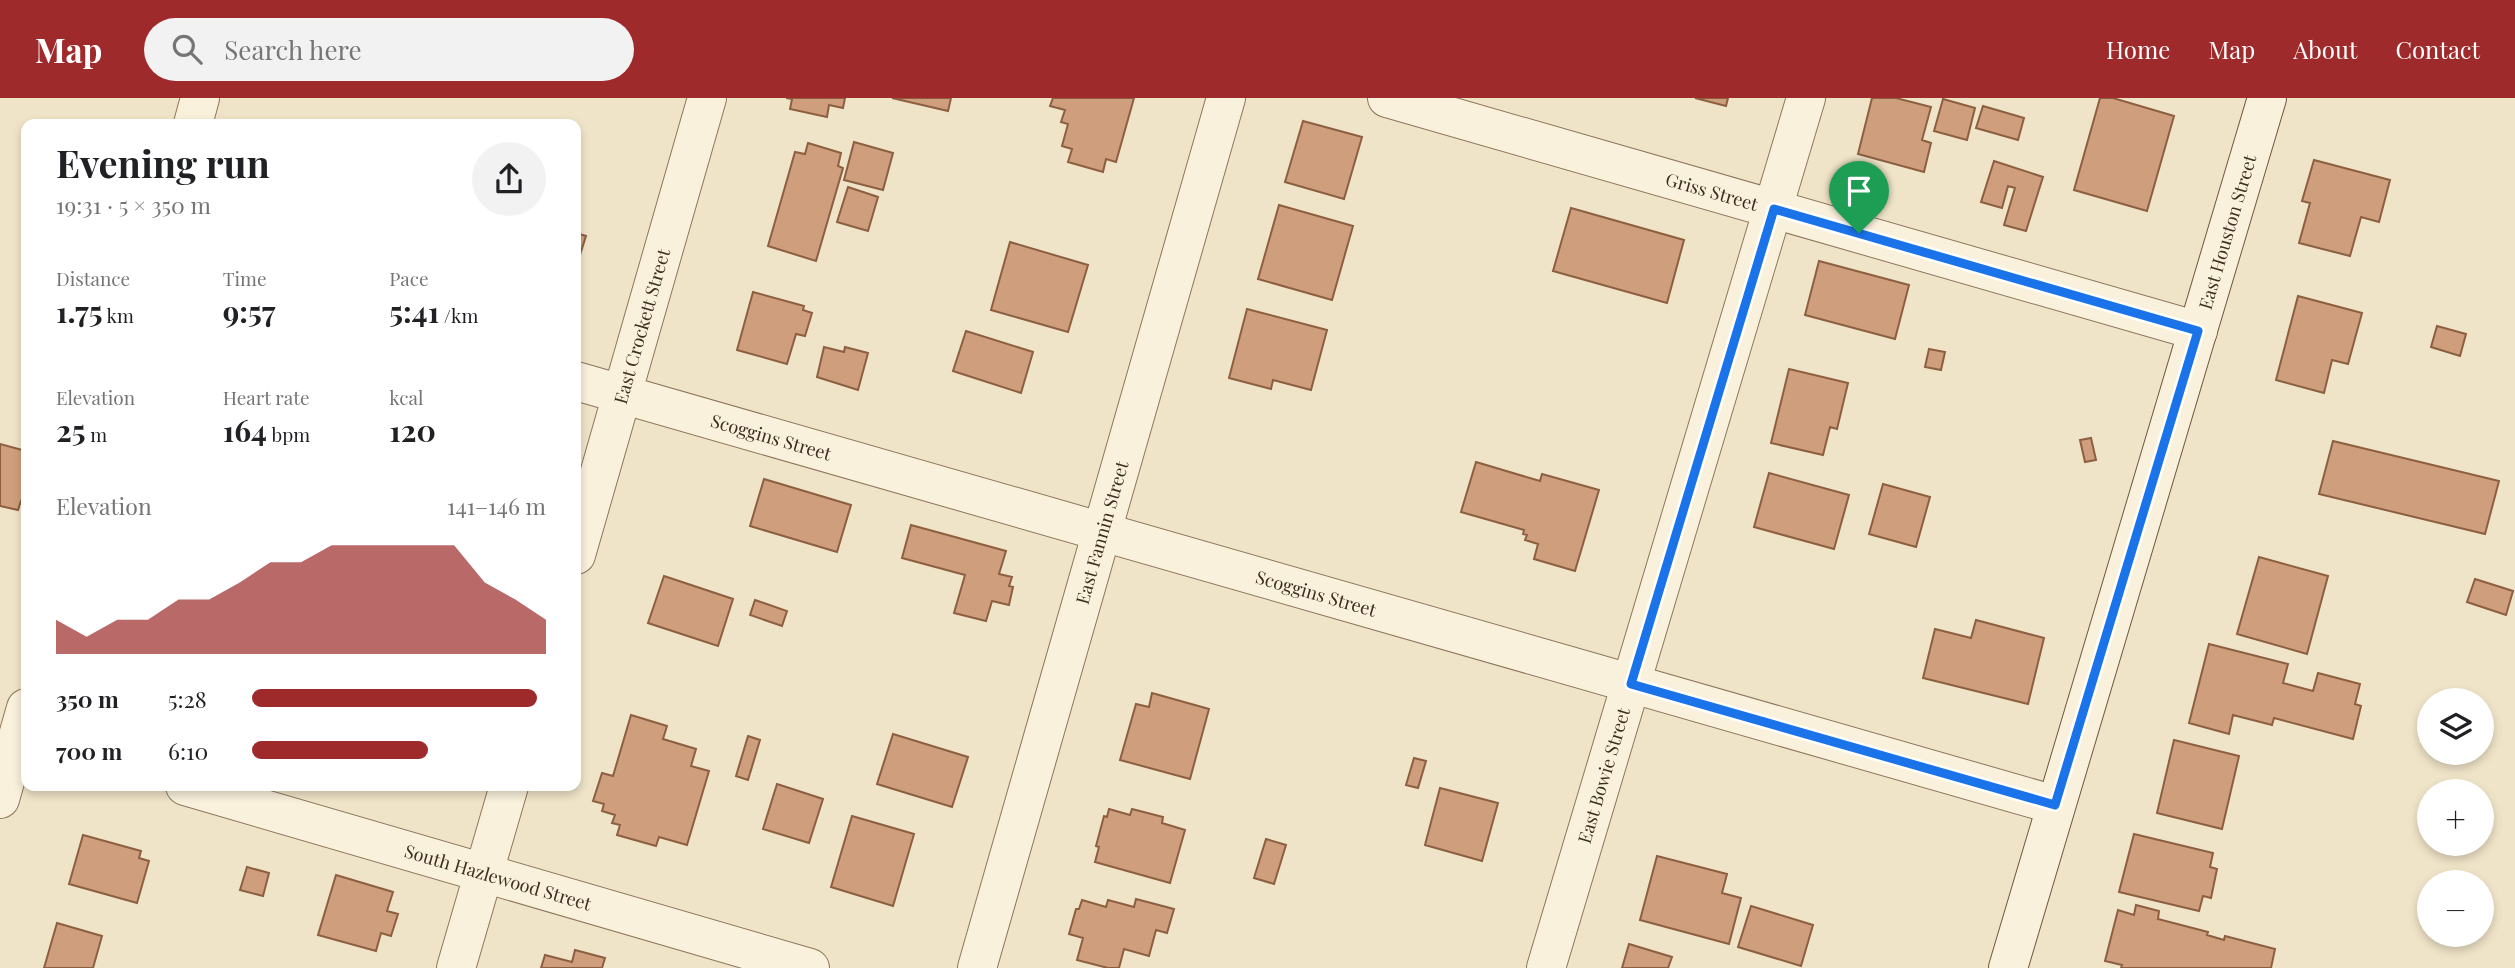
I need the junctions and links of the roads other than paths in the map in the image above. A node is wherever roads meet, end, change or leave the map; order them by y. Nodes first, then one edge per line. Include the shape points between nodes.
1 (200, 98) edge
2 (707, 98) edge
3 (1226, 98) edge
4 (1387, 98) edge
5 (1806, 98) edge
6 (2267, 98) edge
7 (194, 119) edge
8 (1774, 209) junction
9 (2198, 331) junction
10 (581, 382) edge
11 (622, 394) junction
12 (1102, 532) junction
13 (581, 538) edge
14 (1631, 684) junction
15 (18, 729) edge
16 (202, 791) edge
17 (508, 791) edge
18 (0, 799) edge
19 (2055, 805) junction
20 (484, 872) junction
21 (456, 968) edge
22 (810, 968) edge
23 (977, 968) edge
24 (1546, 968) edge
25 (2008, 968) edge

1 - 7 street
2 - 11 street, East Crockett Street
3 - 12 street, East Fannin Street
4 - 8 street, Griss Street
5 - 8 street, East Bowie Street
6 - 9 street, East Houston Street
8 - 9 street, Griss Street
8 - 14 street, East Bowie Street
9 - 19 street, East Houston Street
10 - 11 street, Scoggins Street
11 - 12 street, Scoggins Street
11 - 13 street, East Crockett Street
12 - 14 street, Scoggins Street
12 - 23 street, East Fannin Street
14 - 19 street, Scoggins Street
14 - 24 street, East Bowie Street
15 - 18 street
16 - 20 street, South Hazlewood Street
17 - 20 street
19 - 25 street, East Houston Street
20 - 21 street
20 - 22 street, South Hazlewood Street

